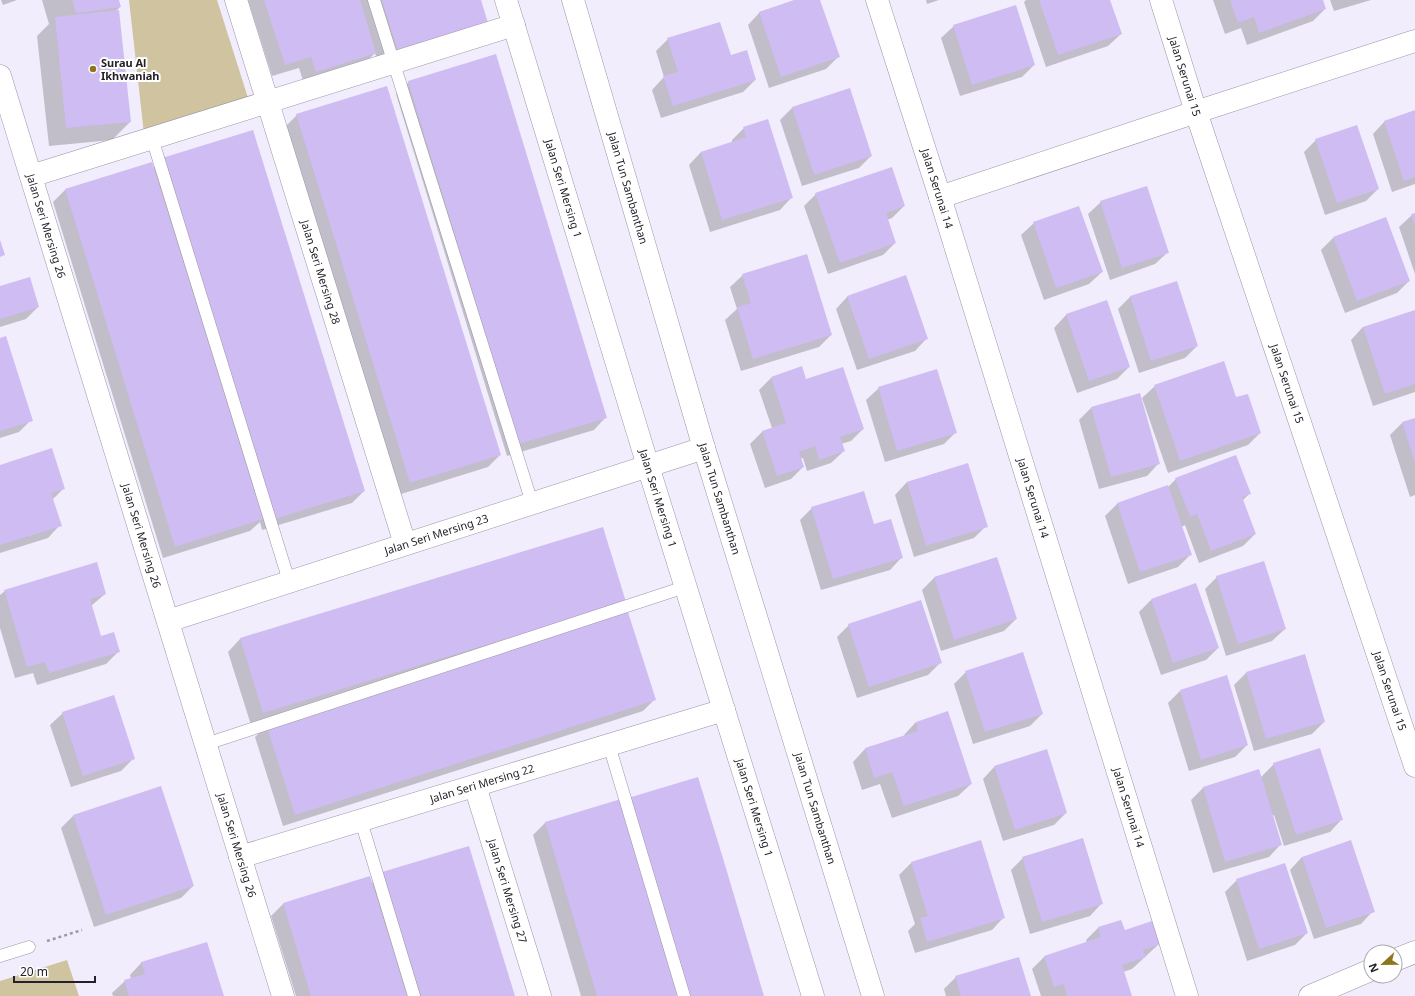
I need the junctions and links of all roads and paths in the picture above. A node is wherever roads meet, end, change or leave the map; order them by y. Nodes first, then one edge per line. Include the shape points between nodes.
1 (236, 0) edge
2 (374, 0) edge
3 (506, 0) edge
4 (573, 0) edge
5 (877, 0) edge
6 (1161, 0) edge
7 (514, 25) junction
8 (1415, 42) edge
9 (394, 63) junction
10 (0, 76) edge
11 (268, 102) junction
12 (1196, 112) junction
13 (152, 138) junction
14 (31, 176) junction
15 (940, 197) junction
16 (686, 453) junction
17 (648, 466) junction
18 (532, 503) junction
19 (405, 544) junction
20 (289, 581) junction
21 (686, 587) junction
22 (168, 621) junction
23 (724, 710) junction
24 (206, 744) junction
25 (609, 745) junction
26 (1415, 766) edge
27 (475, 786) junction
28 (361, 821) junction
29 (240, 857) junction
30 (82, 930) dead end
31 (29, 947) joint
32 (1415, 952) edge
33 (0, 956) edge
34 (1403, 957) edge
35 (1363, 973) edge
36 (283, 996) edge
37 (414, 996) edge
38 (540, 996) edge
39 (684, 996) edge
40 (813, 996) edge
41 (873, 996) edge
42 (1187, 996) edge
43 (1310, 996) edge

1 - 11 street, Jalan Seri Mersing 28
2 - 9 lane
3 - 7 street, Jalan Seri Mersing 1
4 - 16 street, Jalan Tun Sambanthan
5 - 15 street, Jalan Serunai 14
6 - 12 street, Jalan Serunai 15
7 - 9 street
7 - 17 street, Jalan Seri Mersing 1
8 - 12 street
9 - 11 street
9 - 18 lane
10 - 14 street, Jalan Seri Mersing 26
11 - 13 street
11 - 19 street, Jalan Seri Mersing 28
12 - 15 street
12 - 26 street, Jalan Serunai 15
13 - 14 street
13 - 20 lane
14 - 22 street, Jalan Seri Mersing 26
15 - 42 street, Jalan Serunai 14
16 - 17 street, Jalan Seri Mersing 23
16 - 41 street, Jalan Tun Sambanthan
17 - 18 street, Jalan Seri Mersing 23
17 - 21 street, Jalan Seri Mersing 1
18 - 19 street, Jalan Seri Mersing 23
19 - 20 street, Jalan Seri Mersing 23
20 - 22 street, Jalan Seri Mersing 23
21 - 23 street, Jalan Seri Mersing 1
21 - 24 lane
22 - 24 street, Jalan Seri Mersing 26
23 - 25 street, Jalan Seri Mersing 22
23 - 40 street, Jalan Seri Mersing 1
24 - 29 street, Jalan Seri Mersing 26
25 - 27 street, Jalan Seri Mersing 22
25 - 39 lane
27 - 28 street, Jalan Seri Mersing 22
27 - 38 street, Jalan Seri Mersing 27
28 - 29 street, Jalan Seri Mersing 22
28 - 37 lane
29 - 36 street, Jalan Seri Mersing 26
30 - 31 path
31 - 33 lane
32 - 34 street
35 - 43 street

